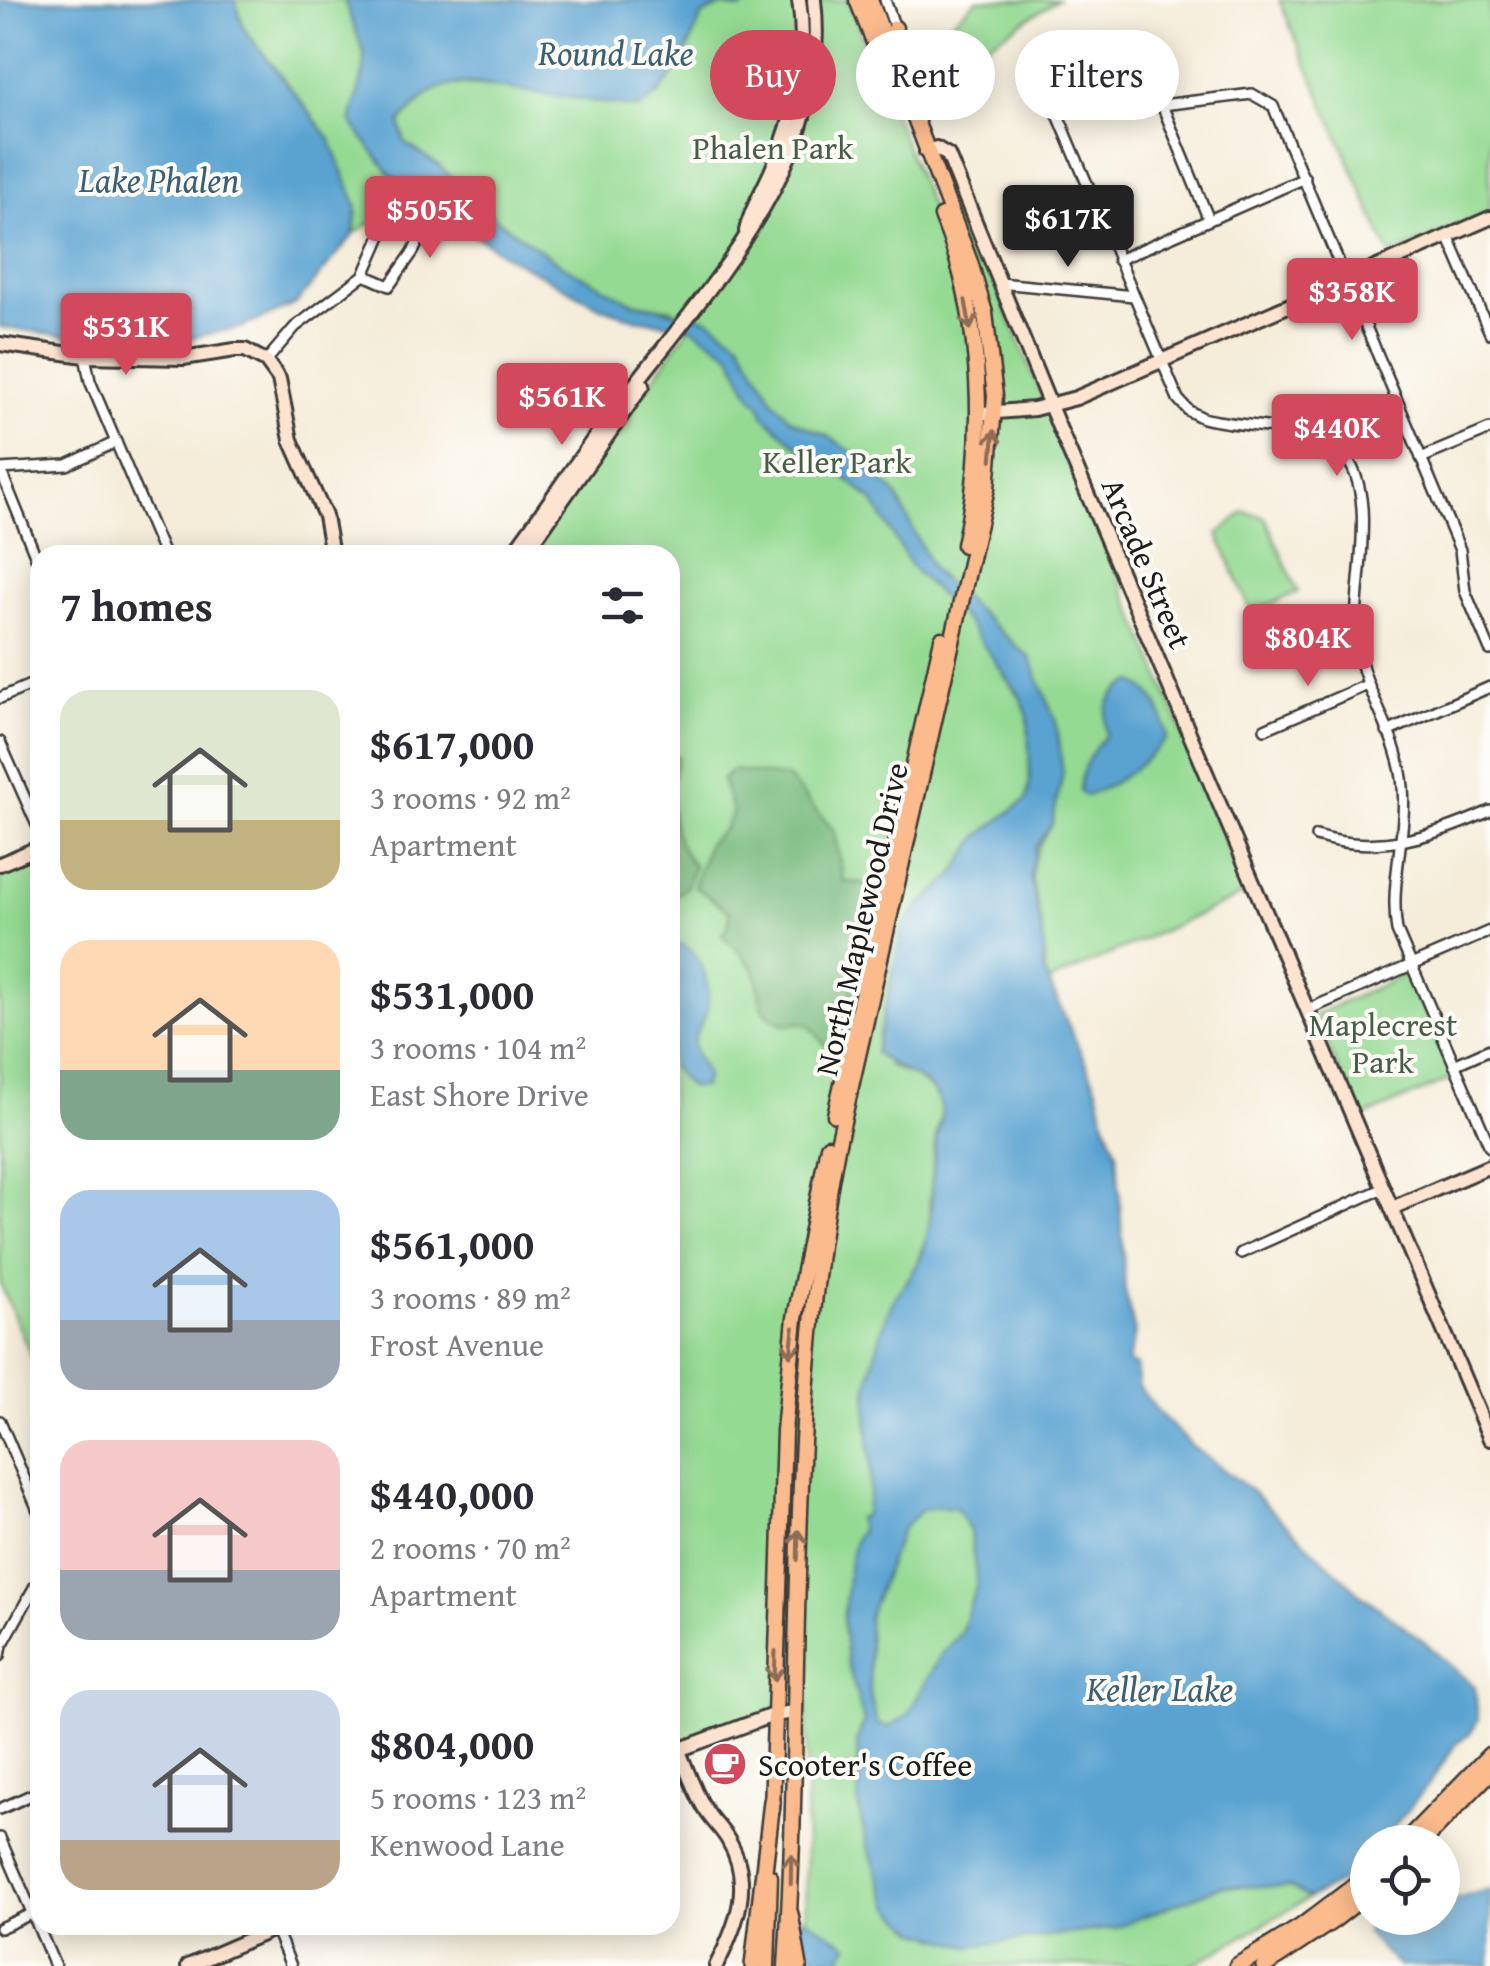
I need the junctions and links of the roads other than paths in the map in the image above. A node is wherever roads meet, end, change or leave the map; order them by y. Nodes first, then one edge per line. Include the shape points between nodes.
1 (800, 0) edge
2 (814, 0) edge
3 (857, 0) edge
4 (870, 0) edge
5 (885, 0) edge
6 (895, 28) edge
7 (872, 30) edge
8 (879, 30) edge
9 (1179, 103) edge
10 (909, 120) edge
11 (1059, 120) edge
12 (1168, 120) edge
13 (922, 154) junction
14 (1304, 178) junction
15 (1490, 218) edge
16 (1209, 220) junction
17 (746, 234) junction
18 (1448, 236) junction
19 (1118, 260) junction
20 (364, 275) junction
21 (1347, 280) junction
22 (999, 284) junction
23 (1134, 296) junction
24 (1490, 333) edge
25 (0, 344) edge
26 (85, 356) junction
27 (266, 361) junction
28 (1161, 362) junction
29 (648, 370) junction
30 (1050, 406) junction
31 (995, 413) junction
32 (977, 414) junction
33 (1490, 429) edge
34 (116, 442) junction
35 (1421, 458) junction
36 (0, 469) edge
37 (31, 545) edge
38 (160, 545) edge
39 (330, 545) edge
40 (518, 545) edge
41 (531, 545) edge
42 (963, 570) junction
43 (948, 635) junction
44 (1490, 650) edge
45 (30, 685) edge
46 (1367, 685) junction
47 (1490, 688) edge
48 (0, 698) edge
49 (1265, 729) dead end
50 (1387, 732) junction
51 (0, 742) edge
52 (30, 810) edge
53 (1490, 812) edge
54 (1316, 836) dead end
55 (1400, 842) junction
56 (30, 851) edge
57 (0, 864) edge
58 (1490, 931) edge
59 (1410, 965) junction
60 (1308, 1010) junction
61 (1490, 1049) edge
62 (1454, 1065) junction
63 (1490, 1148) edge
64 (1490, 1166) edge
65 (1384, 1188) junction
66 (1392, 1208) junction
67 (1242, 1252) dead end
68 (0, 1421) edge
69 (1490, 1439) edge
70 (30, 1496) edge
71 (30, 1596) edge
72 (0, 1656) edge
73 (794, 1712) junction
74 (773, 1715) junction
75 (680, 1750) edge
76 (1490, 1755) edge
77 (680, 1762) edge
78 (1490, 1772) edge
79 (30, 1796) edge
80 (772, 1801) junction
81 (0, 1809) edge
82 (1422, 1825) edge
83 (1439, 1825) edge
84 (0, 1838) edge
85 (1350, 1897) edge
86 (30, 1900) edge
87 (1350, 1901) edge
88 (1345, 1903) junction
89 (790, 1914) junction
90 (30, 1915) edge
91 (0, 1928) edge
92 (44, 1935) edge
93 (257, 1935) edge
94 (280, 1935) edge
95 (55, 1966) edge
96 (188, 1966) edge
97 (291, 1966) edge
98 (716, 1966) edge
99 (752, 1966) edge
100 (766, 1966) edge
101 (786, 1966) edge
102 (799, 1966) edge
103 (1237, 1966) edge
104 (1264, 1966) edge

1 - 17 street via 796,103
2 - 17 street via 815,66 807,104 776,186
3 - 7 main road, Arcade Street
4 - 8 main road, Arcade Street
5 - 6 street
9 - 14 street via 1260,97 1276,111
10 - 13 main road, Arcade Street
11 - 19 street
12 - 16 street
13 - 22 street, Arcade Street via 936,148 948,156
13 - 31 main road, North Maplewood Drive via 977,284
13 -> 32 main road, North Maplewood Drive via 962,285
14 - 16 street
14 - 21 street
15 - 18 street
16 - 19 street
17 - 29 street
18 - 21 street
18 - 24 street
19 - 23 street
20 - 20 street via 390,286 427,224 413,211 388,210
20 - 27 street via 296,327
21 - 28 street
21 - 35 street
22 - 23 street
22 - 30 street, Arcade Street
23 - 28 street
25 - 26 street
26 - 27 street via 183,358 235,350
26 - 34 street
27 - 39 street via 278,378 291,440 325,516
28 - 30 street
28 - 46 street via 1178,399 1196,415 1318,438 1352,466 1362,499 1356,627
29 - 40 street
29 - 41 street
30 - 31 street
30 - 60 street, Arcade Street
31 - 32 street
42 -> 31 main road, North Maplewood Drive via 988,488
32 - 42 main road, North Maplewood Drive
33 - 35 street
34 - 36 street via 67,466
34 - 38 street
35 - 44 street via 1463,558 1465,591
36 - 37 street
42 - 43 main road, North Maplewood Drive
73 -> 43 main road, North Maplewood Drive via 803,1408 818,1256
43 -> 74 main road, North Maplewood Drive via 884,888 801,1280 784,1431
45 - 48 street
46 - 49 street
46 - 50 street
47 - 50 street
50 - 55 street via 1402,776
51 - 52 street
53 - 55 street
54 - 55 street via 1353,844
55 - 59 street via 1395,918
56 - 57 street
58 - 59 street
59 - 60 street
59 - 62 street
60 - 65 street, Arcade Street
61 - 62 street
62 - 63 street
64 - 66 street
65 - 66 street, Arcade Street
65 - 67 street
66 - 69 street, Arcade Street
68 - 70 street
71 - 72 street
73 - 74 street
89 -> 73 main road, North Maplewood Drive
74 - 75 street
74 - 80 main road, North Maplewood Drive
76 - 82 highway
77 - 98 street via 740,1869 738,1916
78 - 83 highway
79 - 81 street
80 - 99 highway
80 - 100 main road, North Maplewood Drive
84 - 86 street
85 - 88 highway
87 - 88 highway
88 - 103 highway
88 - 104 highway
89 - 101 main road, North Maplewood Drive
89 - 102 highway
90 - 91 street
92 - 95 street
93 - 96 street
94 - 97 street

